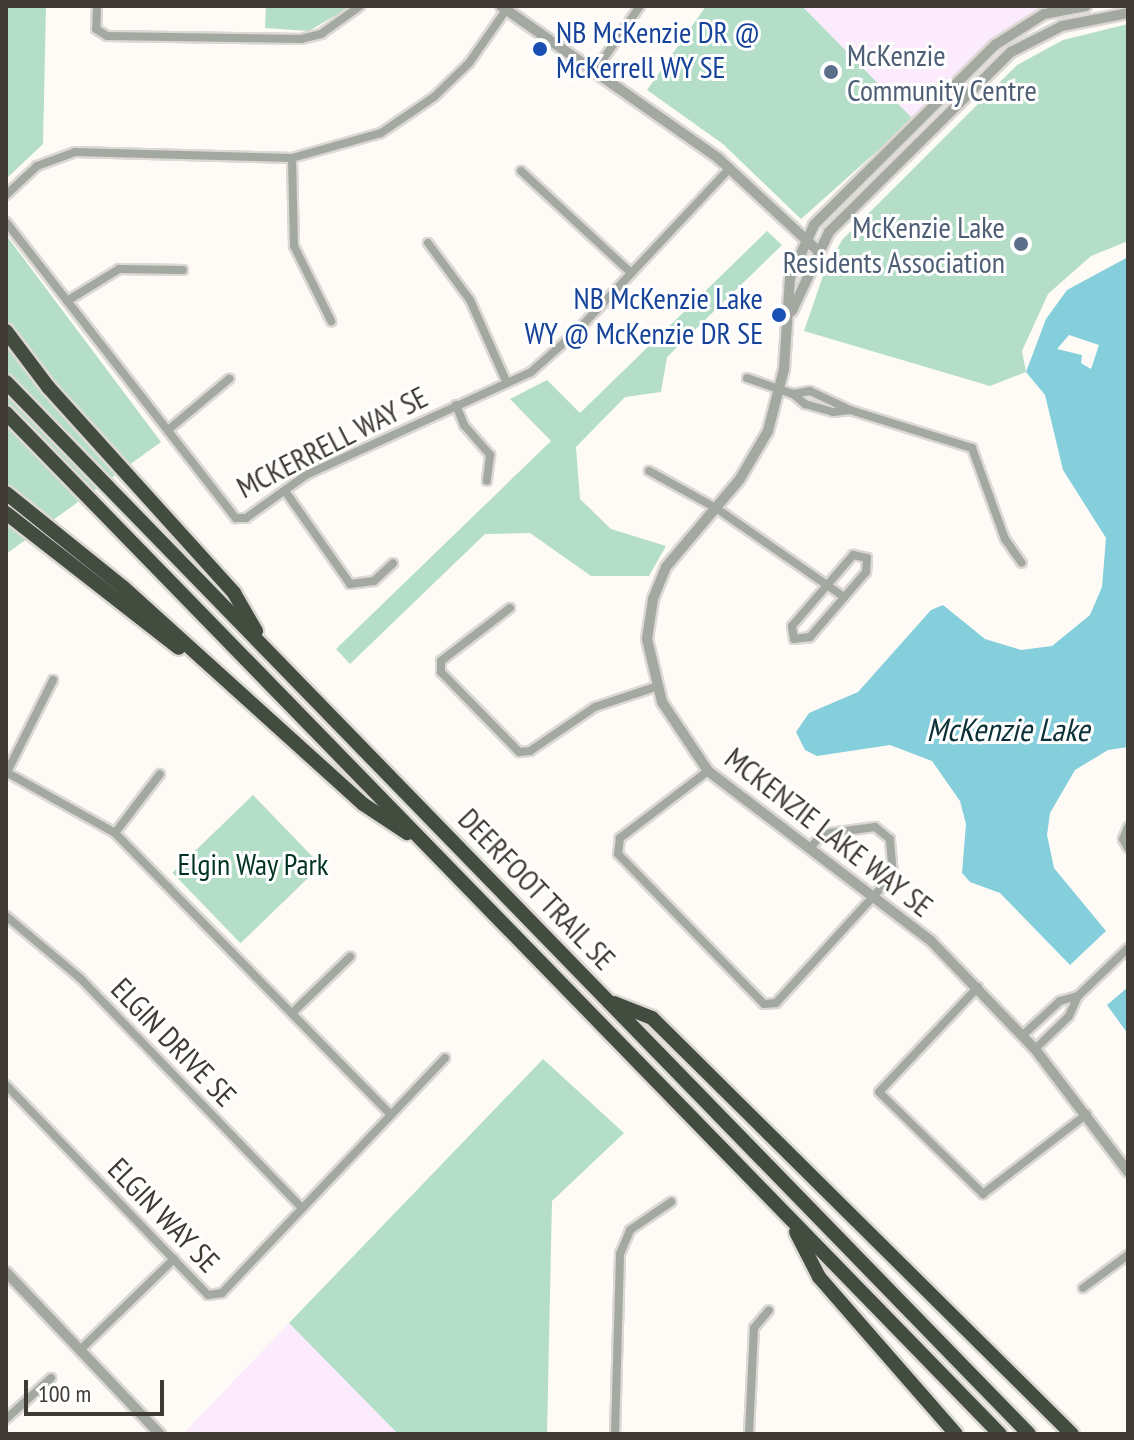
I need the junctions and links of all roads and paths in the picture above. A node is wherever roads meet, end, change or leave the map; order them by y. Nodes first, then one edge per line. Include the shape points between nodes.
1 (97, 6) edge
2 (360, 6) edge
3 (640, 6) edge
4 (1086, 6) edge
5 (505, 7) edge
6 (1128, 13) edge
7 (595, 71) junction
8 (910, 130) junction
9 (920, 141) junction
10 (292, 158) junction
11 (730, 168) junction
12 (521, 171) dead end
13 (6, 195) edge
14 (6, 222) edge
15 (804, 241) junction
16 (428, 243) dead end
17 (816, 249) junction
18 (183, 270) dead end
19 (631, 273) junction
20 (67, 301) junction
21 (789, 317) junction
22 (331, 321) dead end
23 (6, 331) edge
24 (747, 378) dead end
25 (229, 379) dead end
26 (6, 382) edge
27 (507, 383) junction
28 (780, 390) junction
29 (793, 394) junction
30 (456, 405) junction
31 (850, 410) junction
32 (6, 413) edge
33 (168, 430) junction
34 (649, 471) dead end
35 (487, 481) dead end
36 (285, 491) junction
37 (6, 493) edge
38 (716, 508) junction
39 (6, 513) edge
40 (393, 563) dead end
41 (1022, 563) dead end
42 (827, 585) junction
43 (844, 597) junction
44 (510, 608) dead end
45 (266, 648) junction
46 (205, 659) junction
47 (53, 680) dead end
48 (655, 687) junction
49 (708, 771) junction
50 (6, 772) edge
51 (160, 774) dead end
52 (1128, 827) edge
53 (115, 833) junction
54 (811, 847) junction
55 (430, 848) junction
56 (1128, 848) edge
57 (878, 897) junction
58 (6, 916) edge
59 (1128, 948) edge
60 (350, 957) dead end
61 (978, 987) junction
62 (1078, 996) junction
63 (609, 1001) junction
64 (292, 1013) junction
65 (1023, 1035) junction
66 (1035, 1049) junction
67 (445, 1058) dead end
68 (6, 1085) edge
69 (390, 1114) junction
70 (1087, 1114) junction
71 (1128, 1172) edge
72 (671, 1202) dead end
73 (302, 1208) junction
74 (789, 1217) junction
75 (1128, 1255) edge
76 (174, 1259) junction
77 (6, 1272) edge
78 (1083, 1288) dead end
79 (769, 1310) dead end
80 (80, 1350) junction
81 (51, 1378) dead end
82 (6, 1419) edge
83 (160, 1434) edge
84 (615, 1434) edge
85 (749, 1434) edge
86 (956, 1434) edge
87 (1000, 1434) edge
88 (1029, 1434) edge
89 (1072, 1434) edge

1 - 2 street via 96,29 107,36 301,39 321,34
3 - 7 street
4 - 8 street, MCKENZIE LAKE WAY SE via 1044,14 1012,32
5 - 7 street
5 - 10 street via 469,63 434,97 381,133
6 - 9 street, MCKENZIE LAKE WAY SE via 1062,26 1011,52
7 - 11 street
8 - 9 street
8 - 15 street, MCKENZIE LAKE WAY SE
9 - 17 street, MCKENZIE LAKE WAY SE
10 - 13 street via 75,152 37,166
10 - 22 street via 294,246
11 - 15 street
11 - 19 street, MCKERRELL WAY SE
12 - 19 street
14 - 20 street, MCKERRELL WAY SE
15 - 17 street
15 - 21 street, MCKENZIE LAKE WAY SE via 790,278
16 - 27 street via 470,300
17 - 21 street, MCKENZIE LAKE WAY SE
18 - 20 street via 111,271
19 - 27 street, MCKERRELL WAY SE via 547,360
20 - 33 street, MCKERRELL WAY SE
21 - 28 street, MCKENZIE LAKE WAY SE
23 - 45 highway via 49,388 238,598
24 - 28 street
25 - 33 street
26 - 45 highway, DEERFOOT TRAIL SE
27 - 30 street, MCKERRELL WAY SE
28 - 29 street
28 - 38 street, MCKENZIE LAKE WAY SE via 760,447
29 - 31 street via 810,391
29 - 31 street via 802,403 829,411
30 - 35 street via 464,425 490,455
30 - 36 street, MCKERRELL WAY SE via 306,475
31 - 41 street via 975,451 1003,533
32 - 55 highway, DEERFOOT TRAIL SE
33 - 36 street, MCKERRELL WAY SE via 236,518 246,518
34 - 38 street
36 - 40 street via 350,584 374,581
37 - 46 highway
38 - 42 street
38 - 48 street, MCKENZIE LAKE WAY SE via 673,557 655,592 647,639
39 - 46 highway via 187,655
42 - 43 street
42 - 43 street via 853,555 865,557 867,570
42 - 43 street via 792,626 794,639 807,639
44 - 48 street via 441,661 441,672 519,752 530,751 595,707
45 - 63 highway, DEERFOOT TRAIL SE
46 - 55 highway via 363,804
47 - 50 street
48 - 49 street, MCKENZIE LAKE WAY SE via 682,738
49 - 54 street, MCKENZIE LAKE WAY SE via 740,801
49 - 57 street via 620,838 618,854 764,1004 776,1003
50 - 53 street
51 - 53 street
52 - 56 street via 1123,837
53 - 64 street
54 - 57 street, MCKENZIE LAKE WAY SE
54 - 57 street via 822,834 875,827 890,839 893,875
55 - 74 highway, DEERFOOT TRAIL SE
57 - 61 street, MCKENZIE LAKE WAY SE
58 - 73 street, ELGIN DRIVE SE via 80,978
59 - 62 street
60 - 64 street
61 - 65 street, MCKENZIE LAKE WAY SE
61 - 70 street via 879,1092 983,1194
62 - 65 street via 1060,1001
62 - 66 street via 1069,1016
63 - 88 highway, DEERFOOT TRAIL SE
63 - 89 highway via 652,1018
64 - 69 street
65 - 66 street, MCKENZIE LAKE WAY SE
66 - 70 street, MCKENZIE LAKE WAY SE
67 - 69 street, ELGIN WAY SE
68 - 76 street, ELGIN WAY SE
69 - 73 street, ELGIN WAY SE
70 - 71 street, MCKENZIE LAKE WAY SE
72 - 84 street via 630,1230 620,1254
73 - 76 street, ELGIN WAY SE via 222,1293 208,1295
74 - 86 highway via 819,1277
74 - 87 highway, DEERFOOT TRAIL SE
75 - 78 street
76 - 80 street
77 - 80 street
79 - 85 street via 754,1328
80 - 83 street
81 - 82 street

